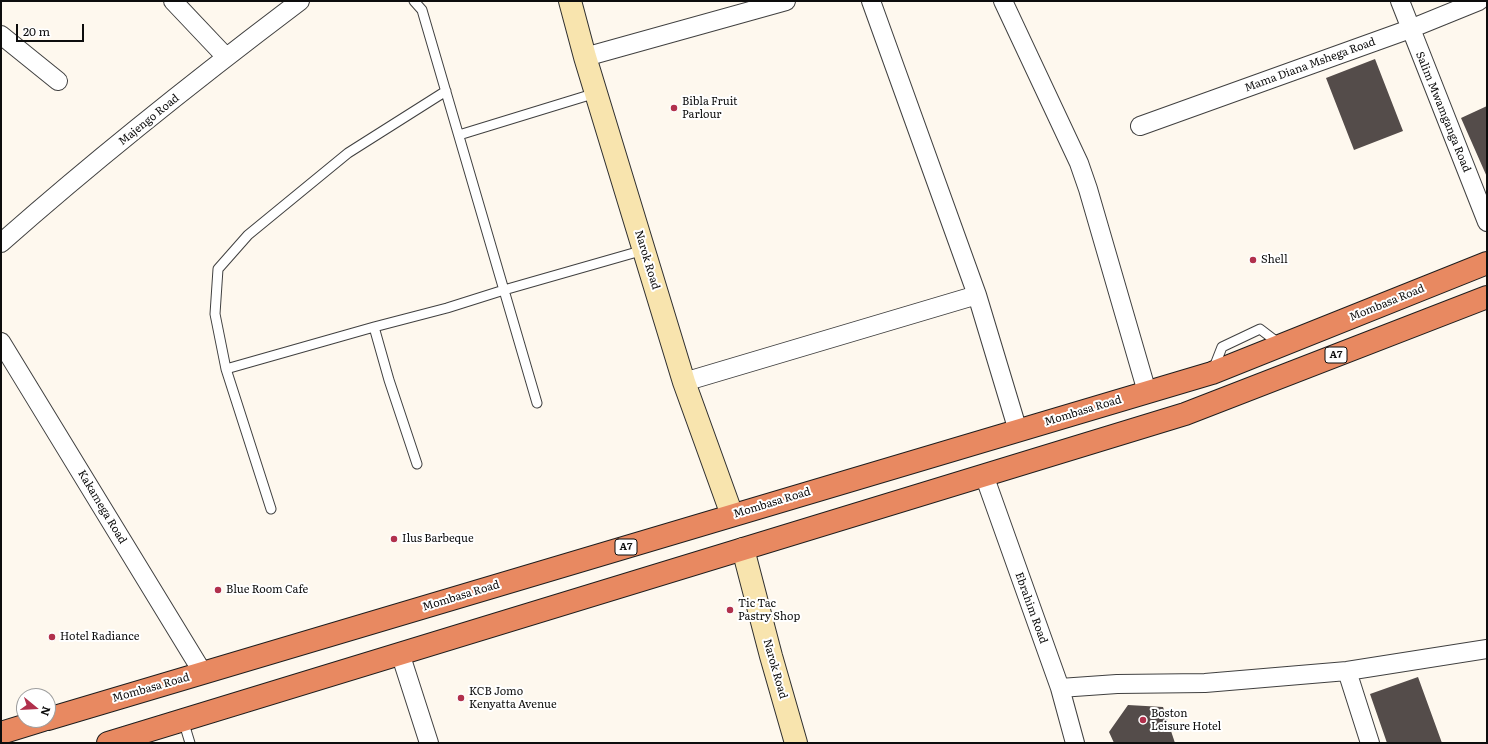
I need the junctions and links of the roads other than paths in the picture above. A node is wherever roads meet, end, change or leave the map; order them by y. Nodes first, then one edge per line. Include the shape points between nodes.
1 (173, 1) edge
2 (300, 1) edge
3 (414, 1) edge
4 (570, 1) edge
5 (786, 1) edge
6 (870, 1) edge
7 (1004, 1) edge
8 (1400, 1) edge
9 (1478, 1) edge
10 (756, 5) edge
11 (1410, 29) junction
12 (1, 35) edge
13 (226, 57) junction
14 (585, 57) junction
15 (58, 81) dead end
16 (446, 91) junction
17 (596, 93) junction
18 (1140, 126) dead end
19 (459, 135) junction
20 (1487, 222) edge
21 (1, 243) edge
22 (644, 250) junction
23 (1487, 263) edge
24 (1440, 282) junction
25 (504, 290) junction
26 (977, 295) junction
27 (1487, 297) edge
28 (1452, 310) junction
29 (374, 327) junction
30 (1, 342) edge
31 (226, 369) junction
32 (684, 382) junction
33 (1147, 392) junction
34 (537, 404) dead end
35 (1018, 430) junction
36 (417, 464) dead end
37 (984, 475) junction
38 (790, 498) junction
39 (271, 509) dead end
40 (732, 515) junction
41 (801, 531) junction
42 (666, 535) junction
43 (743, 549) junction
44 (676, 569) junction
45 (1487, 649) edge
46 (400, 653) junction
47 (1347, 671) junction
48 (203, 673) junction
49 (1060, 688) junction
50 (56, 717) edge
51 (183, 720) junction
52 (17, 728) edge
53 (1, 733) edge
54 (108, 743) edge
55 (190, 743) edge
56 (429, 743) edge
57 (796, 743) edge
58 (1076, 743) edge
59 (1370, 743) edge

1 - 13 street
2 - 13 street, Majengo Road
3 - 16 lane via 422,10
4 - 14 street, Narok Road
5 - 10 street
6 - 26 street
7 - 33 street via 1079,163
8 - 11 street, Salim Mwamganga Road
9 - 11 street, Mama Diana Mshega Road
10 - 14 street
11 - 18 street, Mama Diana Mshega Road
11 - 20 street, Salim Mwamganga Road
12 - 15 street
13 - 21 street, Majengo Road via 42,206
14 - 17 street, Narok Road
16 - 19 lane
16 - 31 lane via 348,153 248,236 218,269 215,314
17 - 19 lane
17 - 22 street, Narok Road
19 - 25 lane
22 - 25 lane
22 - 32 street, Narok Road
23 - 24 highway, Mombasa Road / A7
24 - 28 highway
24 - 33 highway, Mombasa Road / A7 via 1212,373
25 - 29 lane
25 - 34 lane
26 - 32 street
26 - 35 street
27 - 28 highway, A7
28 - 37 highway, A7 via 1185,414
29 - 31 lane
29 - 36 lane
30 - 48 street, Kakamega Road
31 - 39 lane
32 - 40 street, Narok Road
33 - 35 highway, Mombasa Road / A7
35 - 38 highway, Mombasa Road / A7
37 - 41 highway, A7
37 - 49 street, Ebrahim Road
38 - 40 highway, Mombasa Road / A7
38 - 41 highway
40 - 42 highway, Mombasa Road / A7
41 - 43 highway, A7
42 - 44 highway
42 - 48 highway, Mombasa Road / A7
43 - 44 highway, A7
43 - 57 street, Narok Road
44 - 46 highway, A7
45 - 47 street
46 - 51 highway, A7
46 - 56 street
47 - 49 street via 1205,683 1117,684
47 - 59 street
48 - 50 highway, Mombasa Road / A7
49 - 58 street, Ebrahim Road
51 - 54 highway, A7
51 - 55 lane
52 - 53 highway

